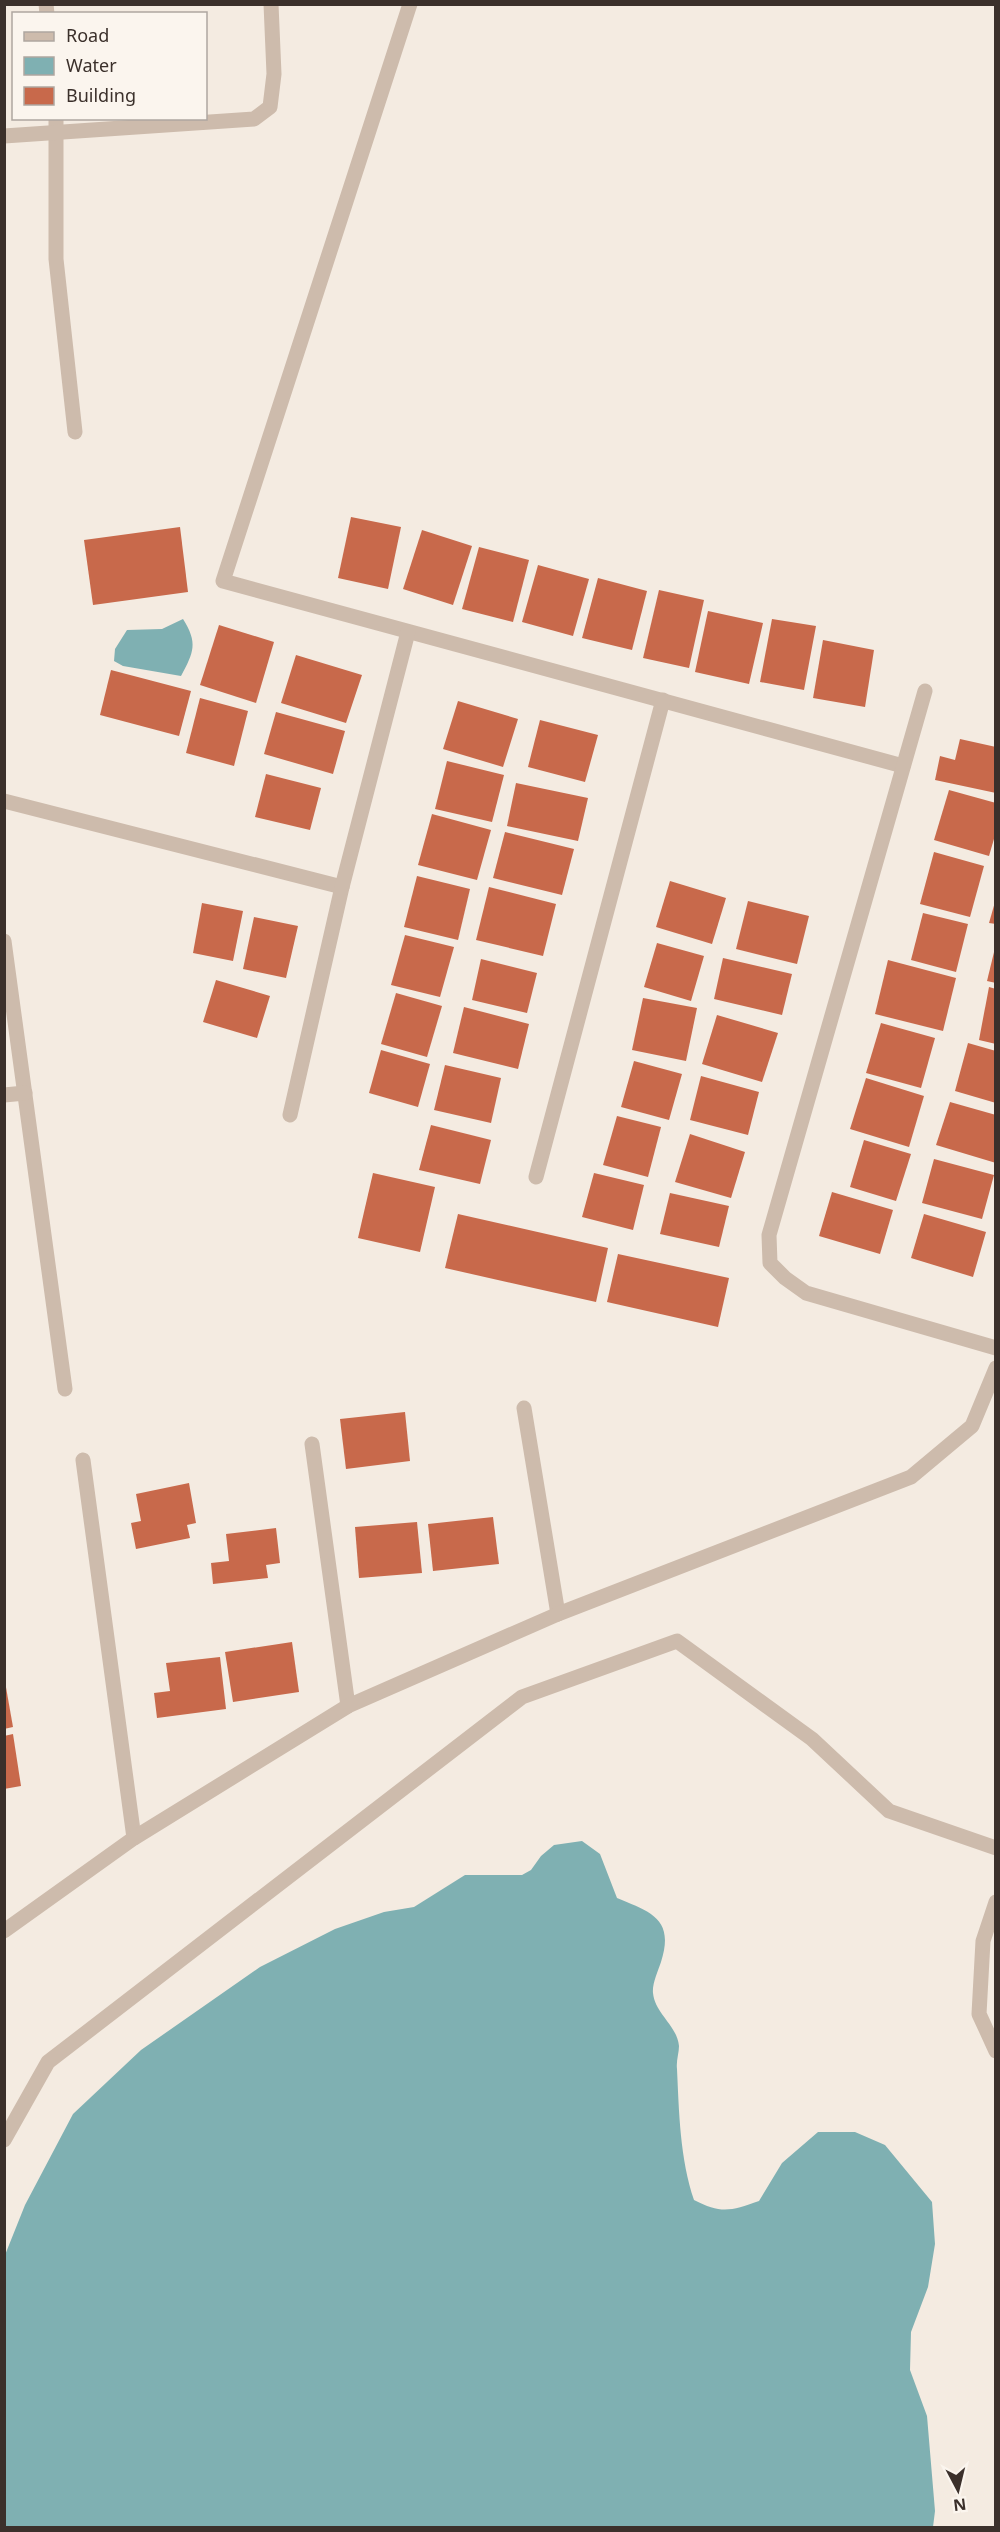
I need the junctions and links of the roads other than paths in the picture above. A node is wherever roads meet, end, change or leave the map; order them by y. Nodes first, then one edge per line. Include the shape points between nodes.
1 (271, 4) edge
2 (410, 4) edge
3 (57, 125) edge
4 (4, 136) edge
5 (75, 432) dead end
6 (408, 632) junction
7 (925, 691) dead end
8 (663, 700) junction
9 (903, 766) junction
10 (4, 801) edge
11 (342, 887) junction
12 (4, 940) edge
13 (25, 1093) junction
14 (4, 1095) edge
15 (290, 1115) dead end
16 (536, 1177) dead end
17 (996, 1348) edge
18 (996, 1368) edge
19 (65, 1389) dead end
20 (524, 1408) dead end
21 (312, 1444) dead end
22 (83, 1460) dead end
23 (558, 1614) junction
24 (348, 1706) junction
25 (135, 1838) junction
26 (996, 1848) edge
27 (996, 1902) edge
28 (4, 1931) edge
29 (996, 2051) edge
30 (4, 2140) edge

1 - 3 street via 274,74 270,107 254,119
2 - 6 street via 223,581
3 - 4 street
3 - 5 street via 56,259
6 - 8 street
6 - 11 street
7 - 9 street
8 - 9 street
8 - 16 street
9 - 17 street via 769,1235 770,1263 806,1293
10 - 11 street
11 - 15 street
12 - 13 street
13 - 14 street
13 - 19 street
18 - 23 street via 972,1426 911,1477
20 - 23 street
21 - 24 street
22 - 25 street
23 - 24 street
24 - 25 street
25 - 28 street
26 - 30 street via 889,1811 812,1739 677,1641 522,1697 48,2062
27 - 29 street via 982,1941 979,2014

